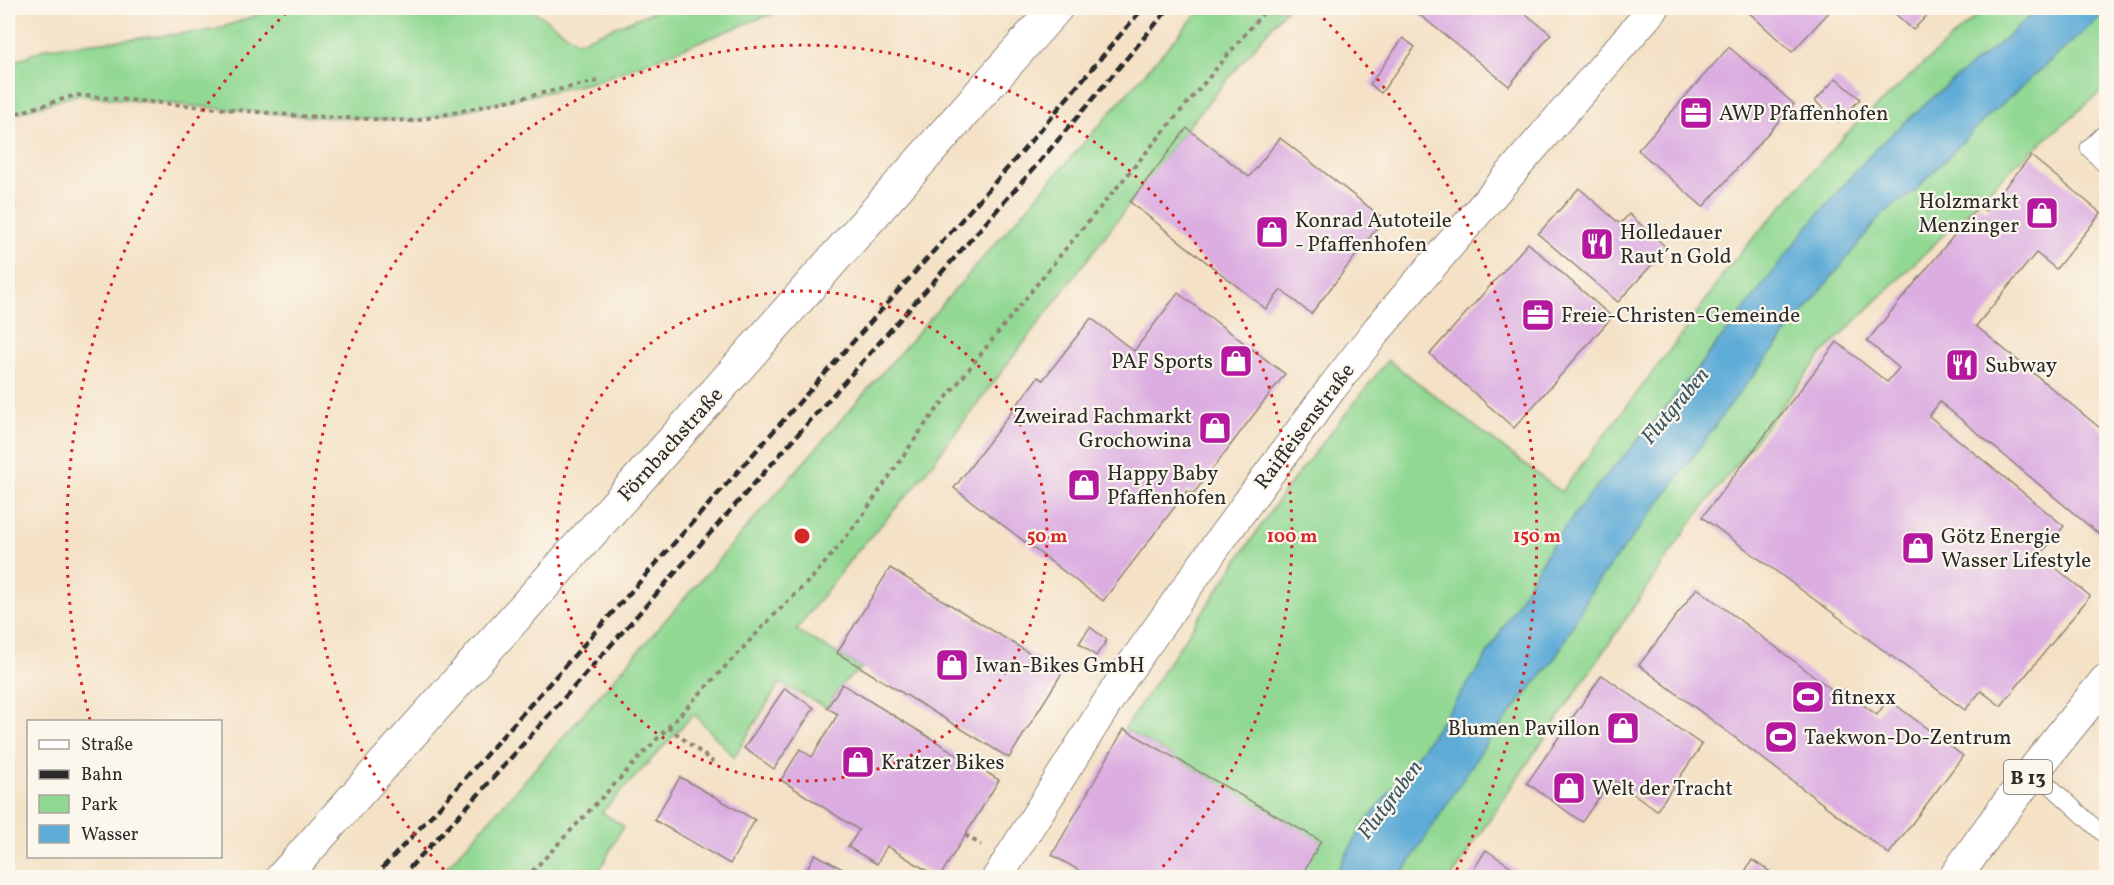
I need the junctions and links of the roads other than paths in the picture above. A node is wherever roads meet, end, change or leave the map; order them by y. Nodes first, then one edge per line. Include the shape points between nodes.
1 (1056, 8) edge
2 (1654, 8) edge
3 (2106, 131) edge
4 (2106, 166) edge
5 (2106, 681) edge
6 (2033, 770) junction
7 (2106, 837) edge
8 (282, 878) edge
9 (997, 878) edge
10 (1956, 878) edge

1 - 8 street, Förnbachstraße
2 - 9 street, Raiffeisenstraße via 1377,330 1331,389 1126,673
3 - 4 lane via 2088,148
5 - 6 street, B 13
6 - 7 lane
6 - 10 street, B 13

